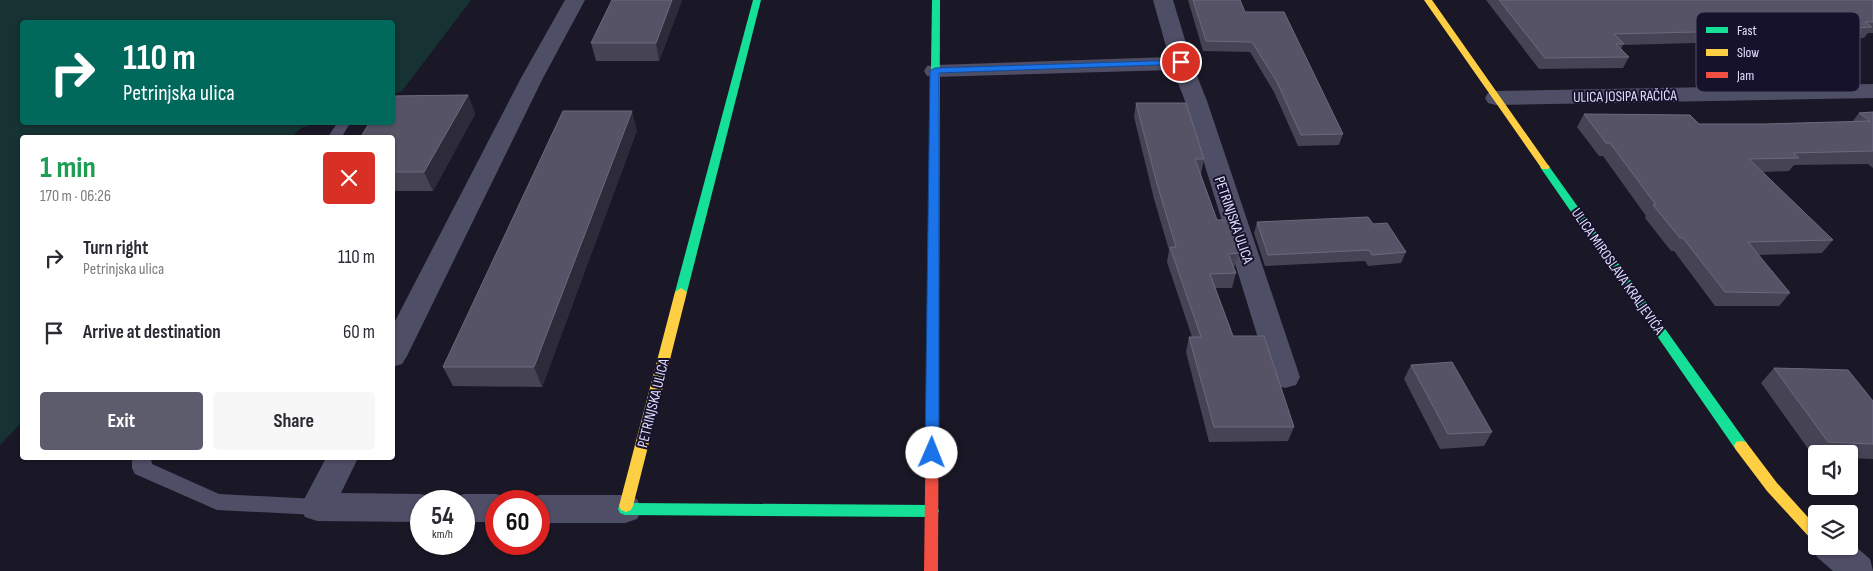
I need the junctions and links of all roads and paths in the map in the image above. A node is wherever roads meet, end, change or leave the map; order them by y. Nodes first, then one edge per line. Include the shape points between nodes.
1 (575, 0) edge
2 (757, 0) edge
3 (936, 0) edge
4 (1163, 0) edge
5 (1428, 0) edge
6 (1181, 62) junction
7 (935, 71) junction
8 (1860, 91) edge
9 (1873, 91) edge
10 (1819, 92) edge
11 (1496, 98) junction
12 (395, 350) edge
13 (1285, 378) dead end
14 (142, 460) edge
15 (341, 460) edge
16 (317, 507) junction
17 (410, 508) edge
18 (550, 509) edge
19 (626, 509) junction
20 (932, 511) junction
21 (1808, 526) edge
22 (1842, 555) edge
23 (1861, 568) edge
24 (932, 571) edge

1 - 12 street via 532,78
2 - 19 street, PETRINJSKA ULICA
3 - 7 street
4 - 6 street, PETRINJSKA ULICA
5 - 11 street, ULICA MIROSLAVA KRALJEVIĆA
6 - 7 street
6 - 13 street, PETRINJSKA ULICA
7 - 20 street
8 - 9 street, ULICA JOSIPA RAČIĆA
10 - 11 street, ULICA JOSIPA RAČIĆA
11 - 21 street, ULICA MIROSLAVA KRALJEVIĆA via 1750,457
14 - 16 lane via 142,468 217,502
15 - 16 street
16 - 17 street
18 - 19 street
19 - 20 street
20 - 24 street
22 - 23 street

